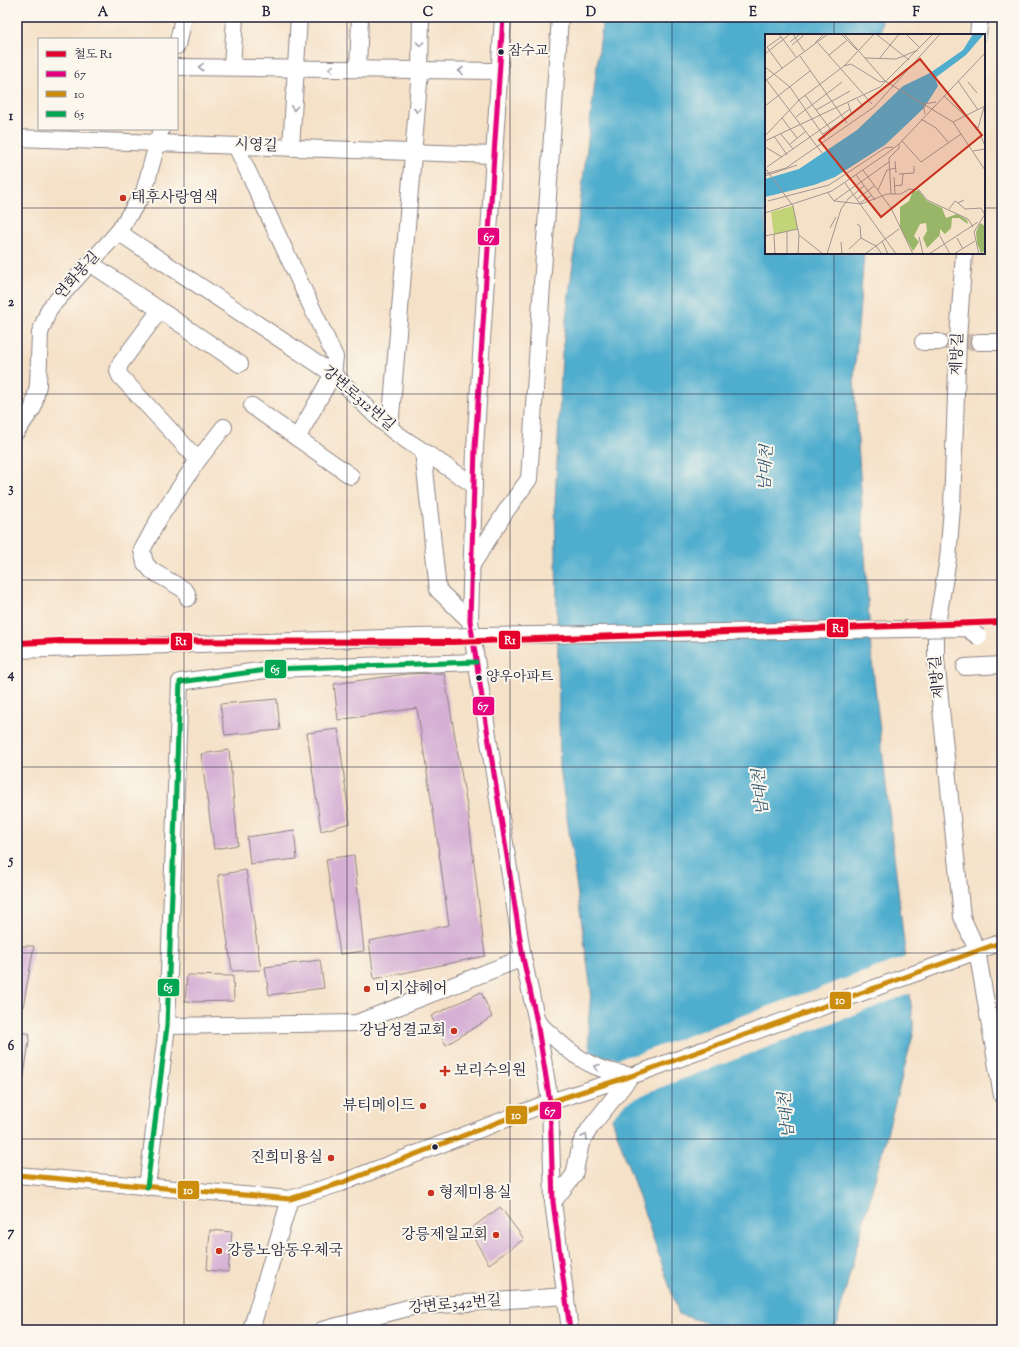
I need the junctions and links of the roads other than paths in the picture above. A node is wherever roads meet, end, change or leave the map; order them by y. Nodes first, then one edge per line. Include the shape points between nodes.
1 (183, 17) edge
2 (235, 17) edge
3 (299, 17) edge
4 (360, 17) edge
5 (421, 17) edge
6 (503, 17) edge
7 (560, 17) edge
8 (980, 17) edge
9 (978, 34) edge
10 (178, 41) edge
11 (178, 67) edge
12 (232, 68) junction
13 (297, 69) junction
14 (358, 69) junction
15 (500, 70) junction
16 (420, 71) junction
17 (160, 136) edge
18 (17, 138) edge
19 (236, 146) junction
20 (291, 148) junction
21 (413, 152) junction
22 (494, 155) junction
23 (118, 232) junction
24 (964, 254) edge
25 (90, 263) junction
26 (160, 310) junction
27 (922, 342) dead end
28 (939, 342) tunnel mouth
29 (979, 342) tunnel mouth
30 (1002, 342) edge
31 (240, 364) dead end
32 (333, 374) junction
33 (252, 406) dead end
34 (224, 427) dead end
35 (390, 428) junction
36 (17, 431) edge
37 (297, 438) junction
38 (423, 451) junction
39 (198, 460) junction
40 (351, 476) dead end
41 (474, 484) junction
42 (472, 565) junction
43 (188, 598) dead end
44 (470, 621) junction
45 (978, 637) dead end
46 (17, 650) edge
47 (476, 662) junction
48 (1002, 665) edge
49 (965, 667) dead end
50 (1002, 942) edge
51 (977, 950) junction
52 (523, 958) junction
53 (537, 1022) junction
54 (167, 1026) junction
55 (631, 1076) junction
56 (1002, 1096) edge
57 (555, 1101) junction
58 (17, 1175) edge
59 (147, 1187) junction
60 (290, 1199) junction
61 (553, 1202) junction
62 (566, 1296) junction
63 (252, 1330) edge
64 (322, 1330) edge
65 (570, 1330) edge

1 - 10 street
2 - 12 street
3 - 13 street
4 - 14 street
5 -> 16 street
6 - 15 street
7 - 42 street via 529,479
8 - 9 street
12 -> 11 street
12 - 13 street
14 -> 13 street
13 -> 20 street
14 - 16 street
15 -> 16 street
15 - 22 street
16 -> 21 street
17 - 18 street, 시영길
17 - 19 street, 시영길
17 - 23 street, 연화봉길 via 144,192
19 - 20 street, 시영길
19 - 32 street via 333,352
20 - 21 street, 시영길
21 - 22 street, 시영길
21 - 35 street
22 - 41 street
23 - 25 street, 연화봉길
23 - 32 street, 강변로312번길
24 - 51 street, 제방길 via 952,507 948,559 936,630 936,659 962,917
25 - 26 street
25 - 36 street, 연화봉길 via 49,309 44,319 40,333 38,385 33,408
26 - 31 street
26 - 39 street via 120,364 118,371
27 - 28 street
29 - 30 street
32 - 35 street, 강변로312번길
32 - 37 street
33 - 37 street
34 - 39 street
35 - 38 street, 강변로312번길
37 - 40 street
38 - 41 street, 강변로312번길
38 - 44 street via 438,590
39 - 43 street via 160,517 142,550 145,563 152,571 183,589
41 - 42 street
42 - 44 street
44 - 47 street
45 - 46 street, bridge via 966,628 416,638
47 - 52 street
47 - 54 street via 273,668 180,682
48 - 49 street
50 - 51 street
51 - 55 street via 945,964
51 - 56 street, 제방길
52 - 53 street
52 - 54 street via 357,1023
55 -> 53 street via 598,1068 567,1049
53 - 57 street
54 - 59 street
55 - 57 street
61 -> 55 street via 574,1175 581,1143 590,1128
57 - 60 street via 341,1183
57 - 61 street
58 - 59 street
59 - 60 street
60 - 63 street
61 - 62 street
62 - 64 street, 강변로342번길 via 412,1307
62 - 65 street

